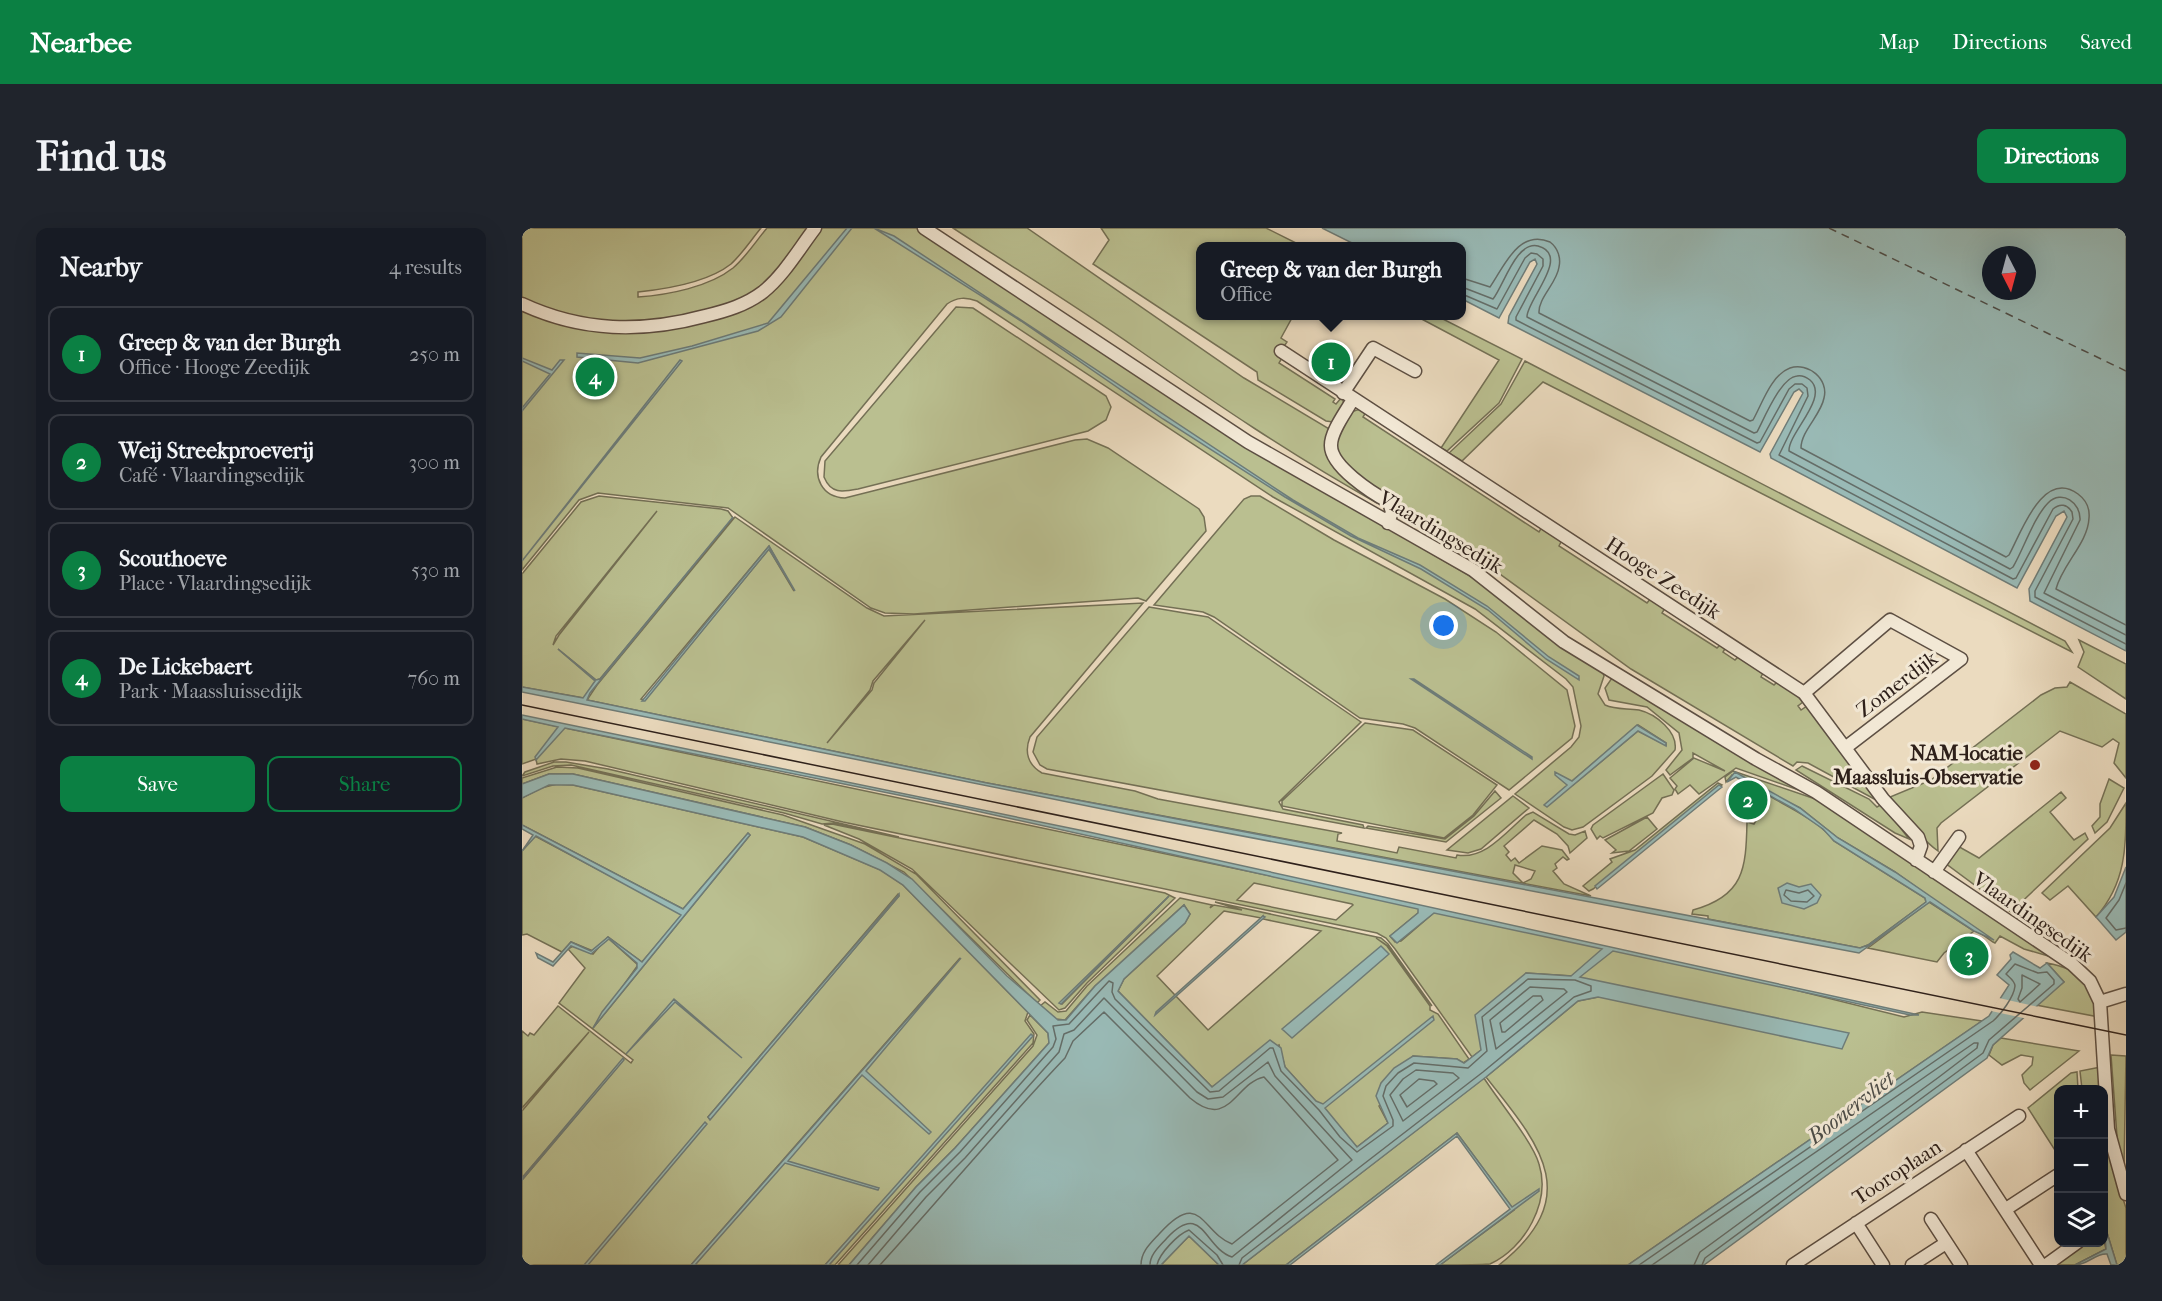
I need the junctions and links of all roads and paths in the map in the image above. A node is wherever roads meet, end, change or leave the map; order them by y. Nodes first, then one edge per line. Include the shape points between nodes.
1 (815, 228) edge
2 (924, 228) edge
3 (522, 304) edge
4 (1281, 351) dead end
5 (1415, 371) dead end
6 (1348, 396) junction
7 (1383, 520) junction
8 (1804, 693) junction
9 (1845, 748) junction
10 (1959, 837) dead end
11 (1911, 857) junction
12 (1934, 872) junction
13 (2126, 994) edge
14 (2100, 1002) junction
15 (2019, 1116) dead end
16 (1966, 1150) junction
17 (2123, 1173) edge
18 (2054, 1178) edge
19 (2126, 1194) edge
20 (2006, 1209) junction
21 (1931, 1219) dead end
22 (1856, 1223) junction
23 (1946, 1243) junction
24 (2071, 1247) edge
25 (1797, 1264) edge
26 (1883, 1265) edge
27 (1912, 1265) edge
28 (1961, 1265) edge
29 (2041, 1265) edge
30 (2046, 1265) edge

1 - 3 street via 766,290 737,307 693,319 652,328 619,328 575,322
2 - 7 street, Vlaardingsedijk via 1248,442
4 - 6 street, Hooge Zeedijk
5 - 6 street via 1373,348
6 - 7 street via 1332,439 1334,457 1350,475 1389,502 1392,507
6 - 8 street, Hooge Zeedijk
7 - 11 street, Vlaardingsedijk via 1473,570 1564,642 1816,792
8 - 9 street, Hooge Zeedijk
8 - 9 street, Zomerdijk via 1890,620 1961,659
9 - 11 street, Hooge Zeedijk via 1921,842
10 - 12 street
11 - 12 street, Vlaardingsedijk
12 - 14 street, Vlaardingsedijk via 2072,964 2090,981
13 - 14 street
14 - 17 street via 2108,1129
15 - 16 street, Tooroplaan
16 - 20 street
16 - 22 street, Tooroplaan
17 - 19 street
18 - 20 street
20 - 29 street
21 - 23 street
22 - 25 street, Tooroplaan
22 - 26 street
23 - 27 street
23 - 28 street
24 - 30 street

